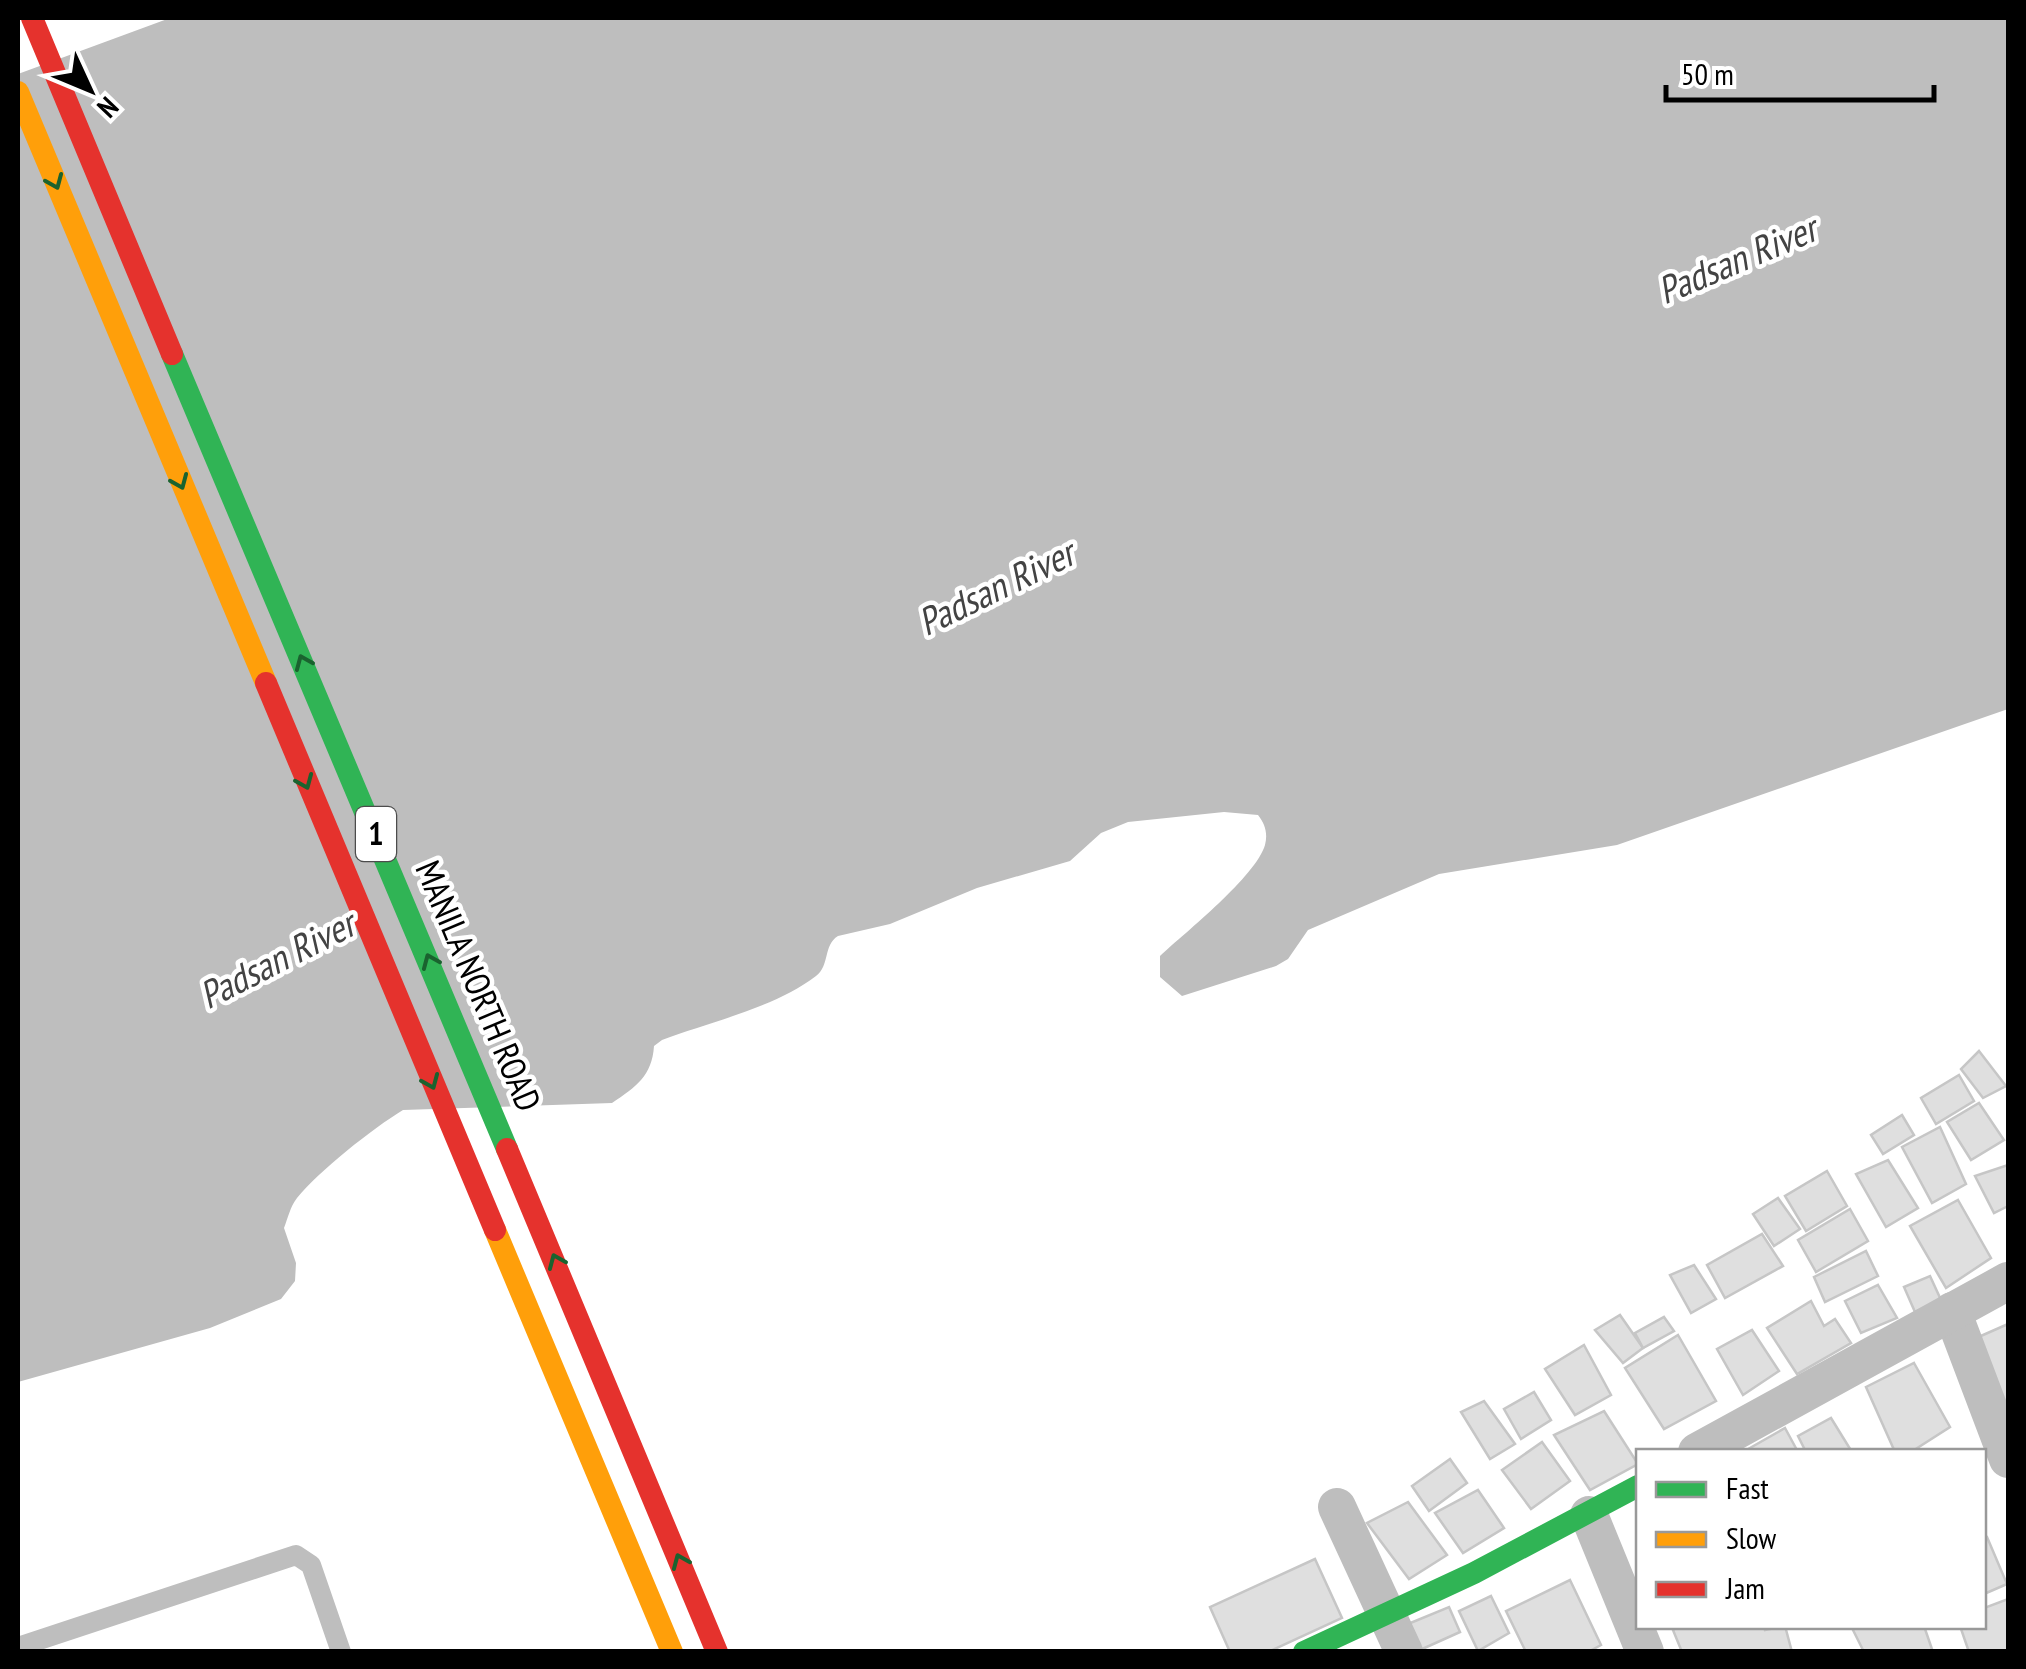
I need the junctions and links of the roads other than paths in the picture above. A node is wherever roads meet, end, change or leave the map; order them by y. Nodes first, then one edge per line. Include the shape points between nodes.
1 (32, 18) edge
2 (18, 92) edge
3 (2008, 1281) edge
4 (1952, 1311) junction
5 (1702, 1449) edge
6 (2008, 1459) edge
7 (1636, 1487) edge
8 (1337, 1507) dead end
9 (1589, 1515) junction
10 (1388, 1614) junction
11 (18, 1648) edge
12 (341, 1652) edge
13 (672, 1652) edge
14 (717, 1652) edge
15 (1304, 1652) edge
16 (1404, 1652) edge
17 (1645, 1652) edge

14 -> 1 main road, MANILA NORTH ROAD / 1
2 -> 13 main road, 1
3 - 4 street
4 - 5 street
4 - 6 street
7 - 9 main road
8 - 10 street
9 - 10 main road
9 - 17 street
10 - 15 main road
10 - 16 street
11 - 12 lane via 296,1555 311,1566

